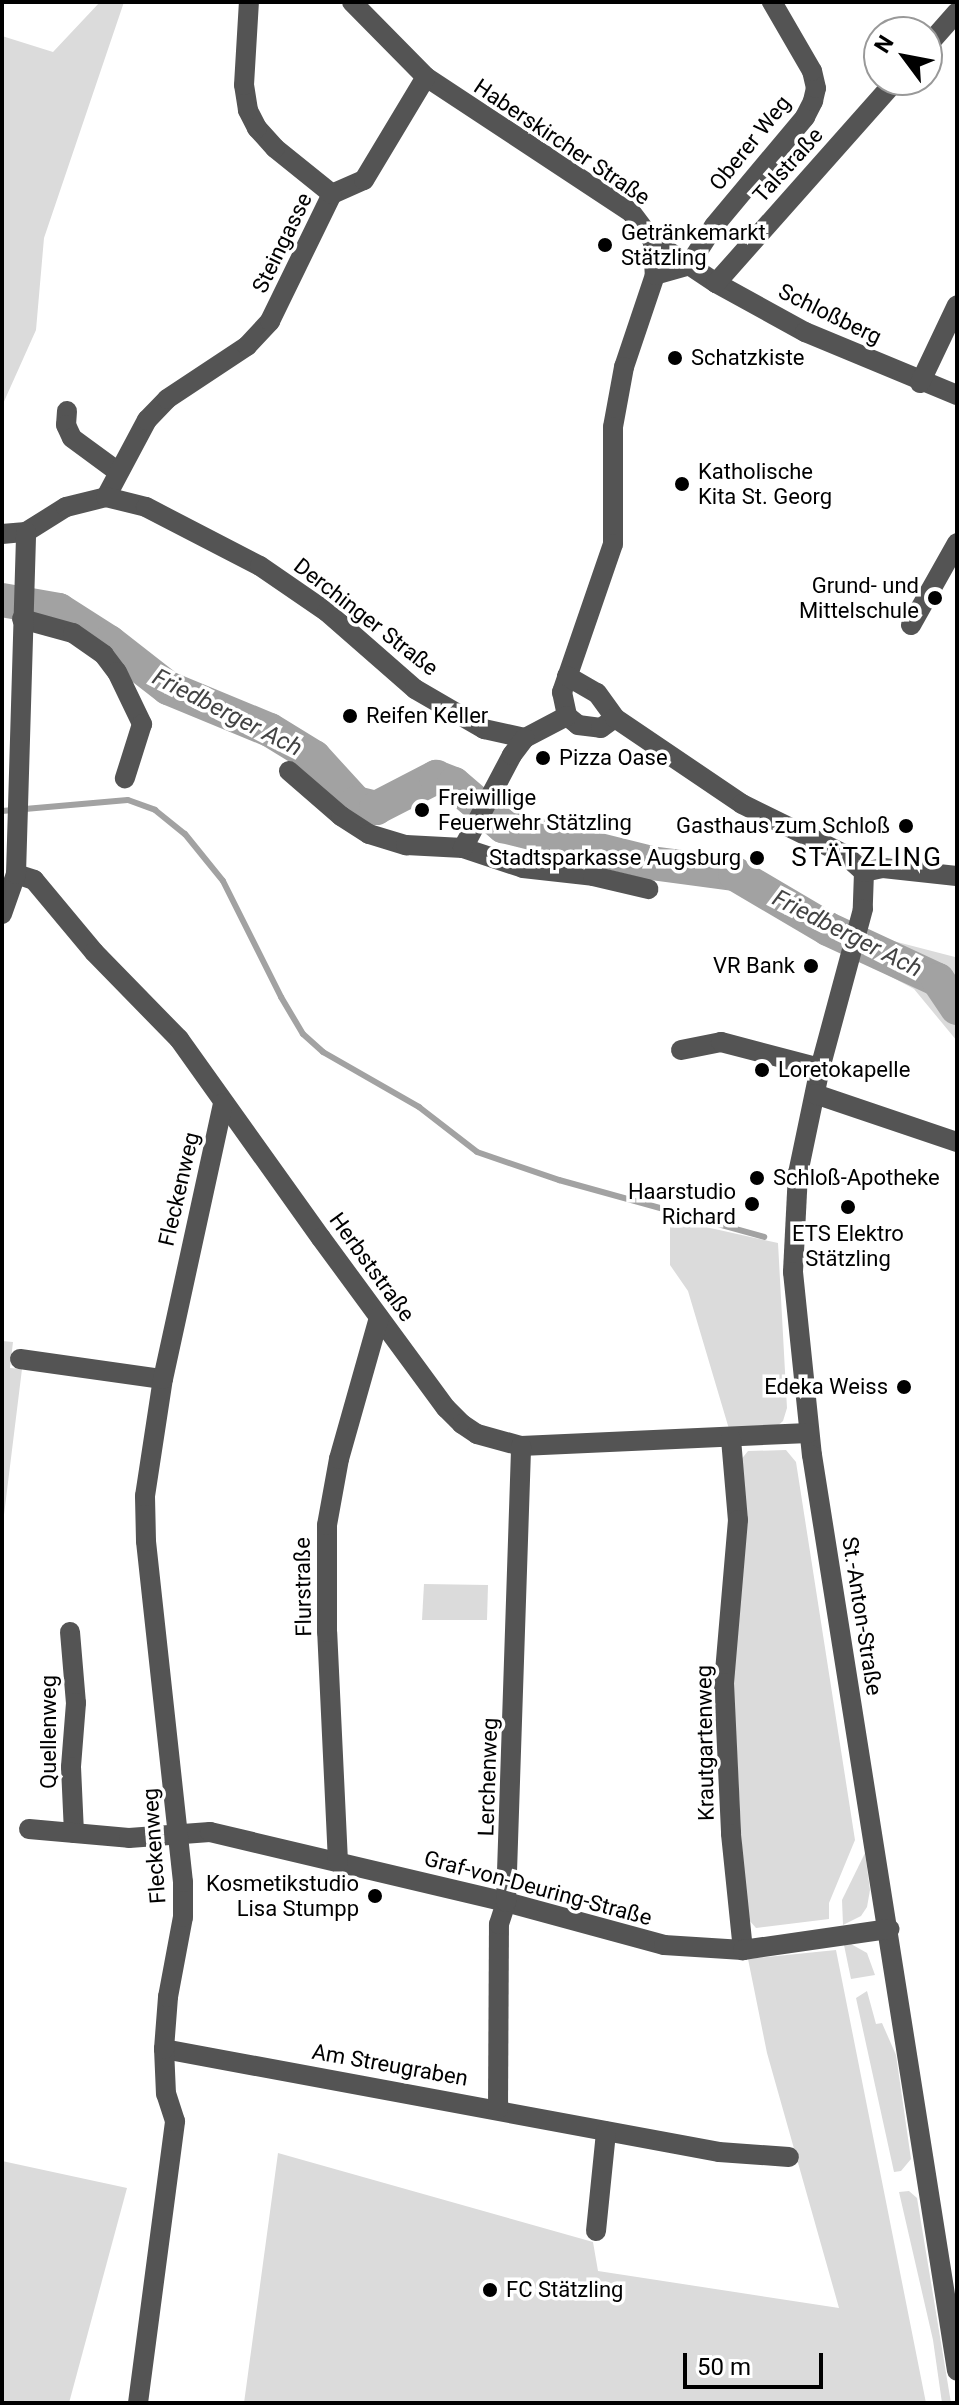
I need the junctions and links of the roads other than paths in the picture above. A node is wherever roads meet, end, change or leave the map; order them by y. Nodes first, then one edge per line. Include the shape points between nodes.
1 (249, 2) edge
2 (352, 2) edge
3 (772, 2) edge
4 (957, 12) edge
5 (943, 28) edge
6 (426, 77) junction
7 (882, 96) edge
8 (332, 194) junction
9 (653, 241) junction
10 (689, 265) junction
11 (655, 275) junction
12 (716, 283) junction
13 (957, 305) edge
14 (920, 383) junction
15 (957, 395) edge
16 (67, 411) dead end
17 (117, 471) junction
18 (106, 497) junction
19 (26, 532) junction
20 (2, 534) edge
21 (957, 543) edge
22 (22, 616) junction
23 (911, 625) dead end
24 (567, 676) junction
25 (10, 700) edge
26 (567, 716) junction
27 (615, 718) junction
28 (525, 738) junction
29 (289, 771) dead end
30 (125, 778) dead end
31 (463, 848) junction
32 (864, 872) junction
33 (957, 876) edge
34 (9, 880) edge
35 (648, 889) dead end
36 (2, 914) edge
37 (681, 1050) dead end
38 (820, 1068) junction
39 (815, 1094) junction
40 (223, 1103) junction
41 (957, 1142) edge
42 (379, 1318) junction
43 (20, 1359) dead end
44 (163, 1379) junction
45 (809, 1433) junction
46 (731, 1439) junction
47 (521, 1446) junction
48 (70, 1632) dead end
49 (29, 1829) dead end
50 (74, 1833) junction
51 (179, 1835) junction
52 (338, 1862) junction
53 (506, 1902) junction
54 (889, 1929) junction
55 (743, 1950) junction
56 (164, 2049) junction
57 (498, 2109) junction
58 (606, 2132) junction
59 (789, 2157) dead end
60 (596, 2231) dead end
61 (957, 2371) edge
62 (138, 2403) edge

1 - 8 street, Steingasse via 244,85 248,110 275,148
2 - 6 street, Haberskircher Straße
3 - 10 street, Oberer Weg via 812,71 813,101
4 - 5 street
6 - 8 street via 364,180
6 - 9 street, Haberskircher Straße via 631,212
7 - 12 street, Talstraße
8 - 17 street, Steingasse via 270,321 247,346 167,399 147,420
9 - 10 street, Schloßberg
9 - 11 street, Haberskircher Straße
10 - 11 street
10 - 12 street, Schloßberg
11 - 24 street, Haberskircher Straße via 619,384 613,427 613,544
12 - 14 street, Schloßberg via 805,332
13 - 14 street
14 - 15 street, Schloßberg
16 - 17 street via 72,438
17 - 18 street, Steingasse
18 - 19 street, Derchinger Straße via 66,507
18 - 28 street, Derchinger Straße via 146,507 260,566 327,612 415,689 484,729
19 - 20 street, Derchinger Straße
19 - 22 street
21 - 23 street
22 - 25 street
22 - 30 street via 81,637 117,672 142,724
24 - 26 street, Haberskircher Straße via 562,705
24 - 27 street via 597,693
25 - 34 street via 15,809
26 - 27 street via 591,728
26 - 28 street
27 - 32 street via 742,804 844,854
28 - 31 street
29 - 31 street via 369,834 406,845
31 - 35 street via 523,868
32 - 33 street via 883,868
32 - 38 street, St.-Anton-Straße via 854,941
34 - 36 street
34 - 40 street, Herbststraße via 34,880 94,952 179,1039
37 - 38 street via 721,1042
38 - 39 street, St.-Anton-Straße
39 - 41 street
39 - 45 street, St.-Anton-Straße via 798,1173 793,1272
40 - 42 street, Herbststraße
40 - 44 street, Fleckenweg
42 - 47 street, Herbststraße via 462,1424 477,1434
42 - 52 street, Flurstraße via 339,1459 327,1525
43 - 44 street
44 - 51 street, Fleckenweg via 147,1472 146,1541
45 - 46 street, Herbststraße
45 - 54 street, St.-Anton-Straße
46 - 47 street, Herbststraße
46 - 55 street, Krautgartenweg via 738,1520 724,1683
47 - 53 street, Lerchenweg
48 - 50 street, Quellenweg via 76,1703 71,1767
49 - 50 street
50 - 51 street
51 - 52 street, Graf-von-Deuring-Straße via 210,1832
51 - 56 street, Fleckenweg via 183,1917
52 - 53 street, Graf-von-Deuring-Straße
53 - 55 street, Graf-von-Deuring-Straße via 664,1945
53 - 57 street, Lerchenweg via 499,1924
54 - 55 street, Graf-von-Deuring-Straße
54 - 61 street, St.-Anton-Straße
56 - 57 street, Am Streugraben
56 - 62 street, Fleckenweg via 166,2094 175,2121
57 - 58 street, Am Streugraben
58 - 59 street, Am Streugraben via 719,2152
58 - 60 street

